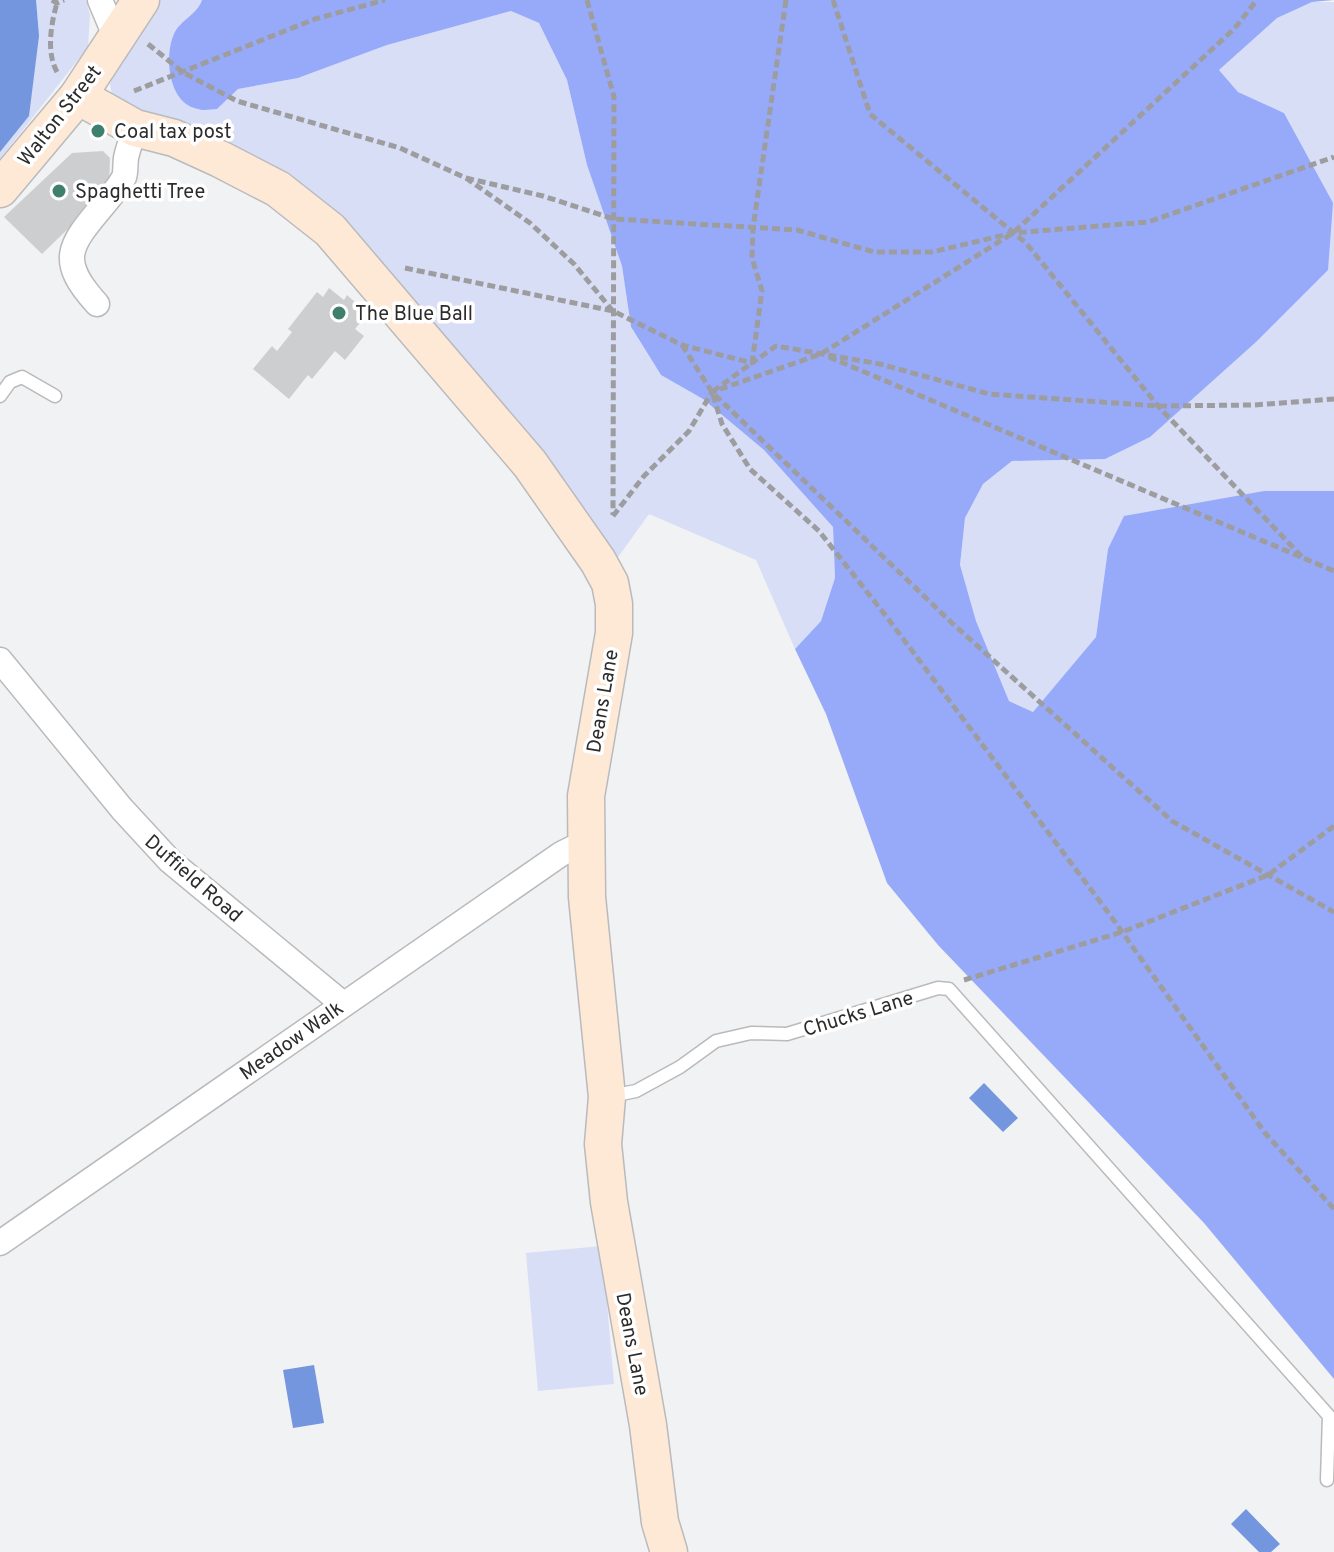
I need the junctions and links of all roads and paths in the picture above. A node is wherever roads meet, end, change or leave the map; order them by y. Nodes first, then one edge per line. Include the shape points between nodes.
1 (64, 0) edge
2 (385, 0) edge
3 (587, 0) edge
4 (786, 0) edge
5 (833, 0) edge
6 (1257, 0) edge
7 (54, 2) edge
8 (121, 14) edge
9 (184, 73) junction
10 (78, 96) junction
11 (123, 121) junction
12 (1334, 157) edge
13 (466, 178) junction
14 (0, 189) edge
15 (614, 219) junction
16 (753, 228) junction
17 (1013, 233) junction
18 (369, 273) junction
19 (97, 304) dead end
20 (613, 311) junction
21 (682, 345) junction
22 (821, 354) junction
23 (752, 363) junction
24 (712, 392) junction
25 (0, 396) edge
26 (55, 396) dead end
27 (1334, 399) edge
28 (1158, 406) junction
29 (613, 516) junction
30 (614, 528) dead end
31 (1304, 559) junction
32 (1334, 571) edge
33 (0, 660) edge
34 (1334, 826) edge
35 (585, 842) junction
36 (1268, 875) junction
37 (1334, 912) edge
38 (1122, 932) junction
39 (933, 990) junction
40 (343, 1004) junction
41 (607, 1097) junction
42 (1334, 1209) edge
43 (0, 1243) edge
44 (1327, 1480) dead end
45 (669, 1552) edge

1 - 7 path
2 - 9 path via 315,19
3 - 15 path via 614,97
4 - 16 path
5 - 17 path via 870,114
6 - 17 path via 1234,29
7 - 10 path via 52,64 65,88
8 - 9 path via 139,37
8 - 10 street, Walton Street
9 - 11 path via 130,93
9 - 13 path via 237,101 400,148
10 - 11 street, Deans Lane
10 - 14 street, Walton Street
11 - 18 street, Deans Lane via 174,138 278,189 330,230
11 - 19 street via 124,177 80,234 72,255 79,285
12 - 17 path via 1148,222
13 - 15 path
13 - 20 path via 530,223
15 - 16 path
15 - 20 path
16 - 17 path via 797,230 874,252 932,252
16 - 23 path via 752,258 762,291
17 - 22 path
17 - 28 path
18 - 20 path via 397,266
18 - 35 street, Deans Lane via 530,464 610,583 614,633 586,796
20 - 21 path
20 - 29 path
21 - 23 path
21 - 24 path
22 - 23 path via 776,346
22 - 24 path
22 - 28 path via 989,394
22 - 31 path
23 - 24 path
24 - 29 path via 689,431
24 - 36 path via 952,623 1172,821
24 - 38 path via 722,424 750,469 819,531
25 - 26 lane via 10,382 22,377
27 - 28 path
28 - 31 path
29 - 30 path
31 - 32 path
33 - 40 street, Duffield Road via 170,861
34 - 36 path
35 - 40 street, Meadow Walk
35 - 41 street, Deans Lane
36 - 37 path
36 - 38 path
38 - 39 path
38 - 42 path via 1265,1133
39 - 41 lane, Chucks Lane via 787,1034 751,1033 716,1041 636,1091
39 - 44 lane via 944,987 956,994 1329,1416
40 - 43 street, Meadow Walk
41 - 45 street, Deans Lane via 603,1144 609,1202

